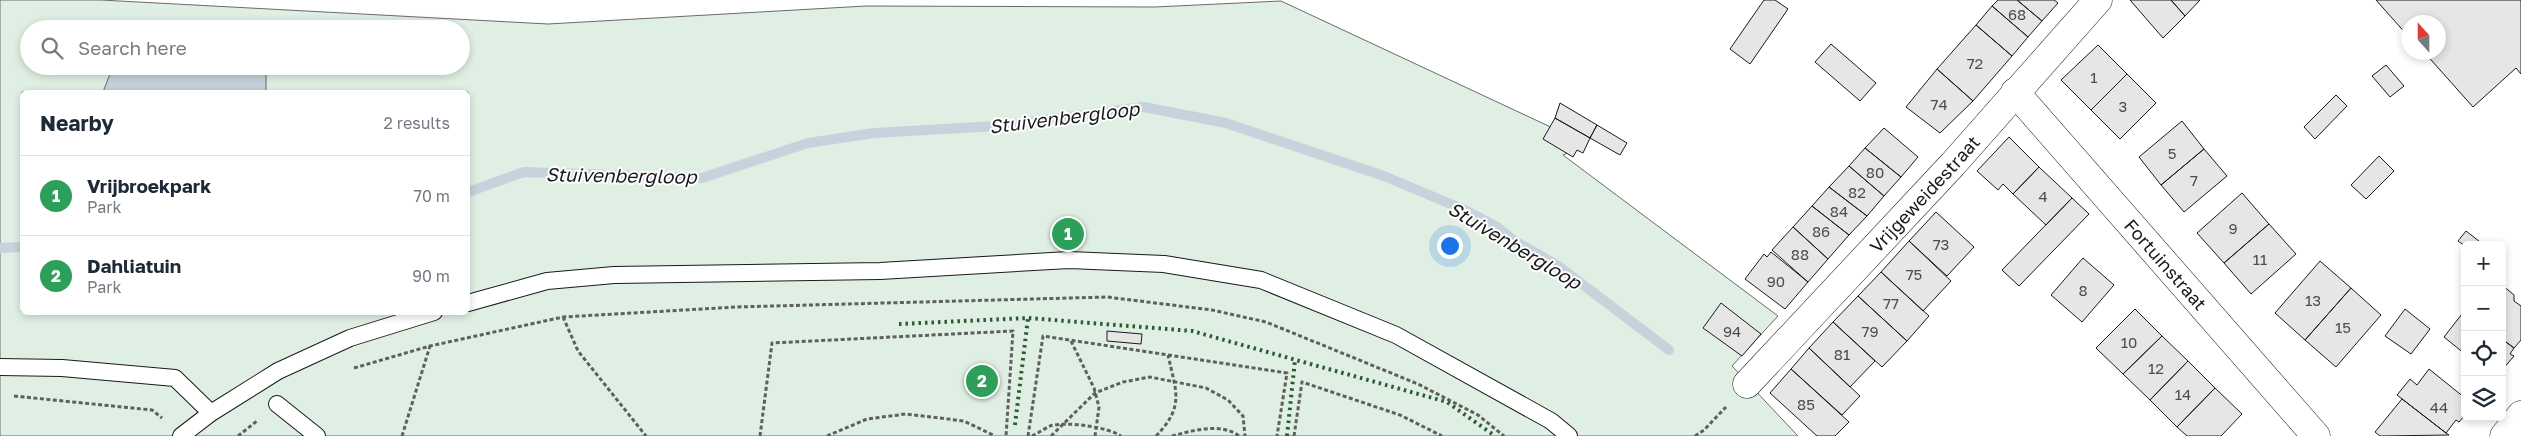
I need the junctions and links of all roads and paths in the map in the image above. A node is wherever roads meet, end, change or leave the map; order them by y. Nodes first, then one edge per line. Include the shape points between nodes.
1 (2098, 0) edge
2 (2016, 92) junction
3 (470, 301) edge
4 (424, 315) edge
5 (563, 317) junction
6 (1071, 340) junction
7 (430, 346) junction
8 (1168, 355) junction
9 (0, 367) edge
10 (350, 369) dead end
11 (1174, 381) junction
12 (1747, 384) joint
13 (1095, 393) junction
14 (5, 395) dead end
15 (277, 404) joint
16 (211, 413) junction
17 (2521, 415) edge
18 (1064, 426) junction
19 (1095, 428) junction
20 (181, 435) edge
21 (238, 436) edge
22 (317, 436) edge
23 (402, 436) edge
24 (646, 436) edge
25 (760, 436) edge
26 (827, 436) edge
27 (995, 436) edge
28 (1006, 436) edge
29 (1028, 436) edge
30 (1032, 436) edge
31 (1051, 436) edge
32 (1095, 436) edge
33 (1121, 436) edge
34 (1156, 436) edge
35 (1172, 436) edge
36 (1239, 436) edge
37 (1245, 436) edge
38 (1277, 436) edge
39 (1294, 436) edge
40 (1442, 436) edge
41 (1504, 436) edge
42 (1569, 436) edge
43 (1695, 436) edge
44 (2316, 436) edge
45 (2504, 436) edge

1 - 2 street, Vrijgeweidestraat
2 - 12 street, Vrijgeweidestraat
2 - 44 street, Fortuinstraat
3 - 42 lane via 547,282 614,275 880,271 1069,260 1164,264 1262,280 1396,334 1551,421
4 - 16 lane via 350,338 278,371
5 - 7 path
5 - 24 path via 578,351
5 - 41 path via 736,307 1106,297 1212,310 1266,322 1418,384 1478,415
6 - 8 path
6 - 13 path
6 - 29 path via 1043,336
7 - 10 path
7 - 23 path
8 - 11 path
8 - 38 path via 1287,373
9 - 16 lane via 62,368 175,378
11 - 13 path via 1150,377 1123,382
11 - 34 path via 1177,395 1172,420
11 - 37 path via 1206,388 1228,400 1243,416
12 - 43 path
13 - 18 path
13 - 19 path via 1099,407
14 - 20 path via 152,410
15 - 21 path
15 - 22 lane
16 - 20 lane
17 - 45 street
18 - 19 path
18 - 30 path via 1052,426
18 - 31 path
19 - 32 path
19 - 33 path
25 - 28 path via 772,343 1013,331
26 - 27 path via 867,419 906,414 964,421
35 - 36 path via 1204,428
39 - 40 path via 1302,382 1400,414

